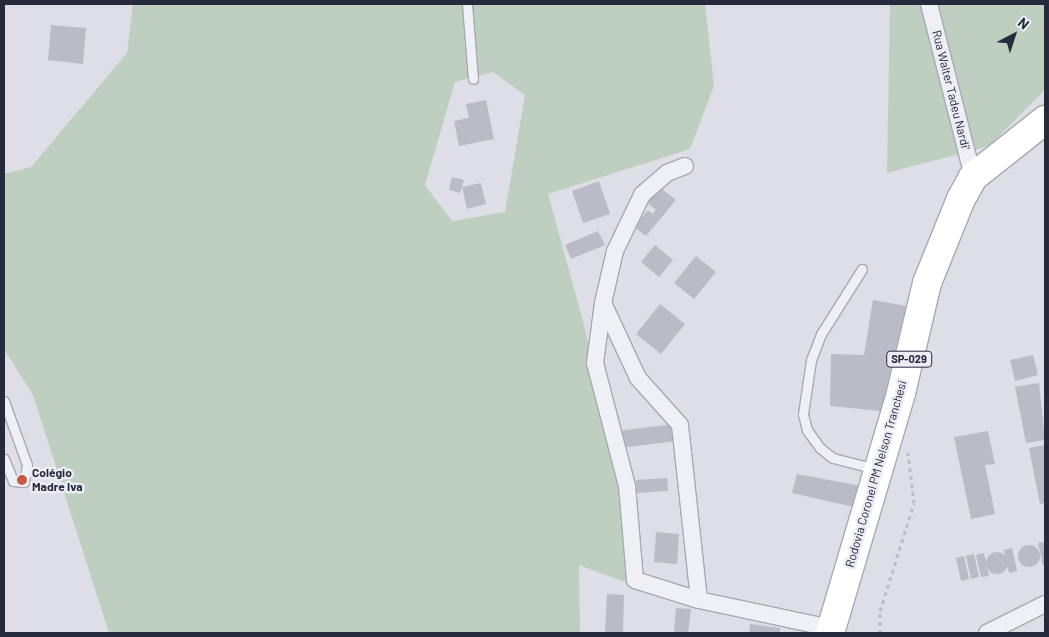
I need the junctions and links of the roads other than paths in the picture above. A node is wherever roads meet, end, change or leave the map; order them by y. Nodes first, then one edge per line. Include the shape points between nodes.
1 (467, 4) edge
2 (929, 4) edge
3 (473, 79) dead end
4 (1045, 120) edge
5 (685, 166) dead end
6 (973, 177) junction
7 (862, 269) dead end
8 (603, 303) junction
9 (4, 400) edge
10 (4, 459) edge
11 (878, 469) junction
12 (700, 600) junction
13 (1045, 604) edge
14 (830, 631) edge
15 (987, 633) edge

1 - 3 lane
2 - 6 street, Rua Walter Tadeu Nardi'
4 - 6 highway, Rodovia Coronel PM Nelson Tranchesi / SP-029
5 - 8 street via 667,173 642,195 615,251
6 - 11 highway, Rodovia Coronel PM Nelson Tranchesi / SP-029 via 927,282
7 - 11 lane via 821,334 811,360 803,414 807,430 833,458
8 - 12 street via 638,378 680,425
8 - 12 street via 595,363 627,486 633,576 642,584
9 - 10 lane via 27,464 24,482 13,481
11 - 14 highway, Rodovia Coronel PM Nelson Tranchesi / SP-029
12 - 14 street
13 - 15 street

